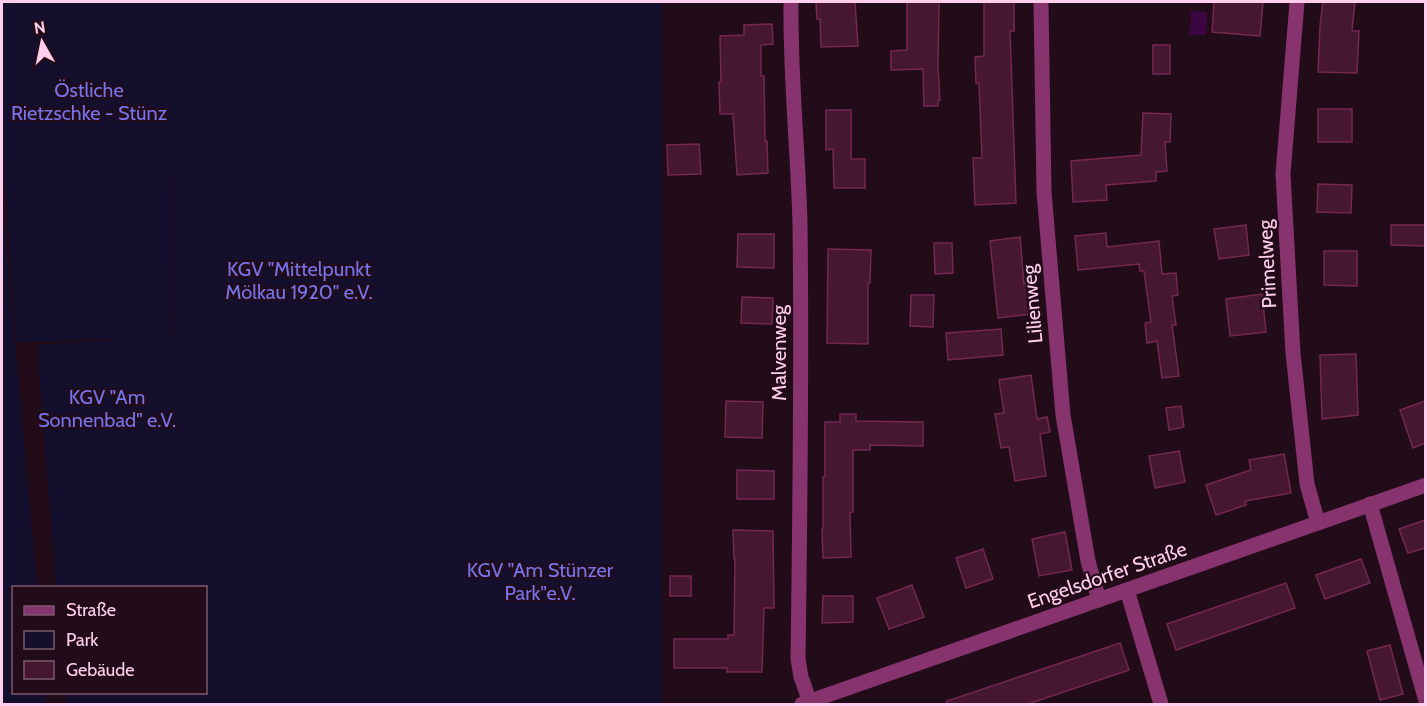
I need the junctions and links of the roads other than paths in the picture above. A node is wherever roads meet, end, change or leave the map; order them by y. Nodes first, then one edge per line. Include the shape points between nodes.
1 (791, 2) edge
2 (1041, 2) edge
3 (1297, 2) edge
4 (1425, 485) edge
5 (1370, 504) junction
6 (1318, 522) junction
7 (1127, 590) junction
8 (1099, 600) junction
9 (1425, 701) edge
10 (806, 703) edge
11 (1161, 705) edge

1 - 10 street, Malvenweg via 800,221 798,659
2 - 8 street, Lilienweg via 1044,192 1063,415 1088,561
3 - 6 street, Primelweg via 1283,174 1293,353 1307,484
4 - 5 street, Engelsdorfer Straße
5 - 6 street, Engelsdorfer Straße
5 - 9 street
6 - 7 street, Engelsdorfer Straße
7 - 8 street, Engelsdorfer Straße
7 - 11 street
8 - 10 street, Engelsdorfer Straße

